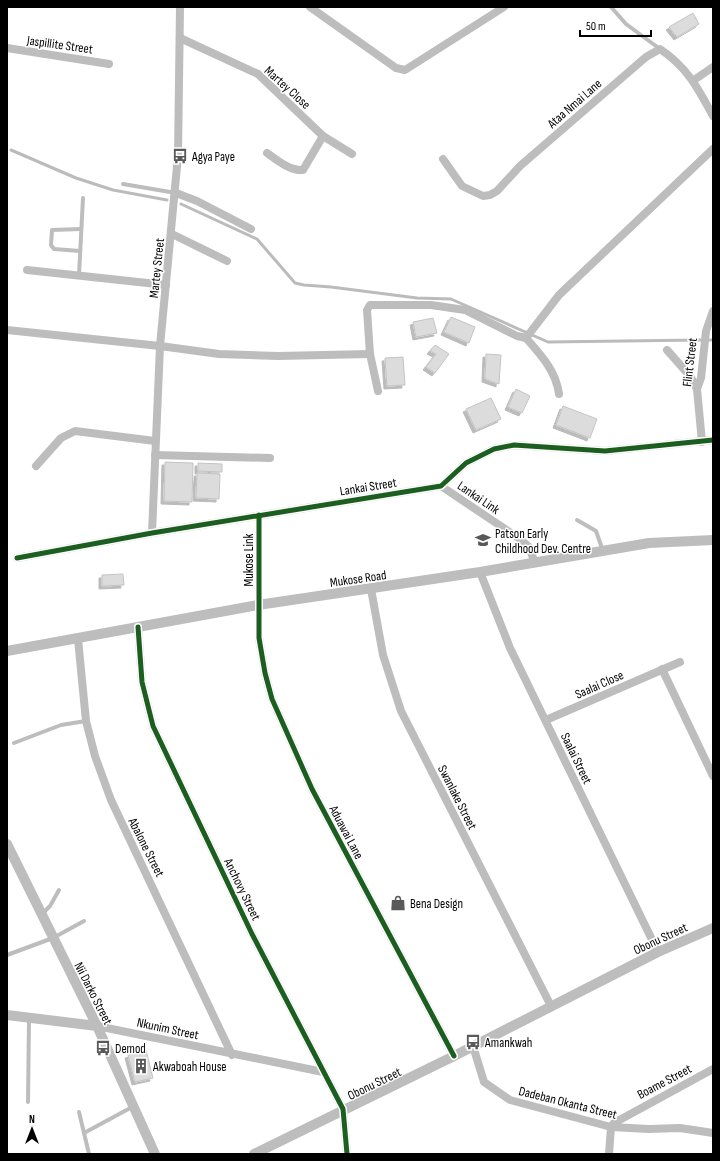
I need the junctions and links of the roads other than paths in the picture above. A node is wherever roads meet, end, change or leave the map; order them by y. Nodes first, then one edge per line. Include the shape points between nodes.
1 (180, 7) edge
2 (310, 7) edge
3 (504, 7) edge
4 (611, 7) edge
5 (180, 38) junction
6 (7, 48) edge
7 (660, 49) junction
8 (109, 64) dead end
9 (713, 67) edge
10 (694, 80) junction
11 (713, 116) edge
12 (323, 136) junction
13 (713, 149) edge
14 (267, 153) dead end
15 (352, 154) dead end
16 (443, 159) dead end
17 (123, 184) dead end
18 (176, 192) junction
19 (83, 198) dead end
20 (81, 229) junction
21 (251, 229) dead end
22 (172, 234) junction
23 (80, 251) junction
24 (227, 261) dead end
25 (27, 270) dead end
26 (79, 275) junction
27 (166, 284) junction
28 (713, 311) edge
29 (7, 330) edge
30 (709, 331) edge
31 (527, 337) junction
32 (160, 346) junction
33 (667, 350) dead end
34 (370, 354) junction
35 (697, 389) junction
36 (378, 391) dead end
37 (559, 394) dead end
38 (713, 440) edge
39 (155, 441) junction
40 (702, 442) junction
41 (155, 455) junction
42 (270, 458) dead end
43 (36, 466) dead end
44 (441, 486) junction
45 (259, 515) junction
46 (577, 520) dead end
47 (152, 532) junction
48 (713, 540) edge
49 (603, 552) junction
50 (17, 558) dead end
51 (536, 563) junction
52 (480, 572) junction
53 (371, 589) junction
54 (258, 605) junction
55 (138, 627) junction
56 (78, 639) junction
57 (7, 651) edge
58 (680, 662) dead end
59 (662, 669) junction
60 (546, 720) junction
61 (86, 721) junction
62 (14, 743) dead end
63 (713, 776) edge
64 (7, 844) edge
65 (11, 861) edge
66 (59, 890) dead end
67 (41, 914) junction
68 (84, 921) dead end
69 (713, 928) edge
70 (53, 938) junction
71 (658, 952) junction
72 (7, 955) edge
73 (551, 1006) junction
74 (7, 1015) edge
75 (29, 1019) junction
76 (96, 1026) junction
77 (472, 1046) junction
78 (232, 1055) junction
79 (454, 1056) junction
80 (713, 1070) edge
81 (323, 1072) junction
82 (28, 1102) dead end
83 (134, 1105) junction
84 (343, 1109) junction
85 (79, 1112) dead end
86 (611, 1127) junction
87 (84, 1133) junction
88 (713, 1133) edge
89 (89, 1154) edge
90 (156, 1154) edge
91 (254, 1154) edge
92 (347, 1154) edge
93 (609, 1154) edge

1 - 5 street, Martey Street
2 - 3 street via 396,68 404,70
4 - 7 lane via 626,24
5 - 12 street, Martey Close via 258,74
5 - 18 street, Martey Street
6 - 8 street, Jaspillite Street
7 - 10 street via 672,57
7 - 16 street, Ataa Nmai Lane via 646,57 490,195 483,196 462,186
9 - 10 street
10 - 11 street
12 - 14 street via 303,170 288,166
12 - 15 street, Martey Close
13 - 31 street via 559,295
17 - 18 lane
18 - 21 street
18 - 22 street, Martey Street
19 - 20 lane
20 - 23 lane
20 - 23 lane via 52,230 50,245 54,249
22 - 24 street
22 - 27 street, Martey Street
23 - 26 lane
25 - 26 street
26 - 27 street
27 - 32 street, Martey Street
28 - 30 street, Flint Street
29 - 32 street
30 - 35 street, Flint Street
31 - 34 street via 517,336 465,310 431,305 378,304 370,305 367,310
31 - 37 street via 546,360 558,382
32 - 34 street via 219,354
32 - 39 street, Martey Street
33 - 35 street via 690,376
34 - 36 street
35 - 40 street, Flint Street
38 - 40 street
39 - 41 street, Martey Street
39 - 43 street via 75,431 61,438
40 - 44 street via 605,451 514,445 494,449 466,463
41 - 42 street
41 - 47 street, Martey Street
44 - 45 street, Lankai Street
44 - 51 street, Lankai Link via 520,539 529,547
45 - 47 street, Lankai Street
45 - 54 street, Mukose Link
46 - 49 lane via 596,531
47 - 50 street, Lankai Street
48 - 49 street, Mukose Road via 667,541
49 - 51 street, Mukose Road
51 - 52 street, Mukose Road
52 - 53 street, Mukose Road
52 - 60 street, Saalai Street via 510,648
53 - 54 street, Mukose Road
53 - 73 street, Swanlake Street via 382,655 401,711
54 - 55 street, Mukose Road
54 - 79 street, Aduawai Lane via 262,657 272,699 312,789
55 - 56 street, Mukose Road
55 - 81 street, Anchovy Street via 142,682 153,726 252,934
56 - 57 street, Mukose Road
56 - 61 street, Abalone Street
58 - 59 street, Saalai Close
59 - 60 street, Saalai Close
59 - 63 street
60 - 71 street, Saalai Street
61 - 62 lane via 61,725
61 - 78 street, Abalone Street via 95,756 121,822
64 - 65 street, Nii Darko Street
65 - 67 street, Nii Darko Street
66 - 67 lane via 50,906
67 - 70 street, Nii Darko Street
68 - 70 lane
69 - 71 street, Obonu Street
70 - 72 lane
70 - 76 street, Nii Darko Street
71 - 73 street, Obonu Street
73 - 77 street, Obonu Street
74 - 75 street, Nkunim Street
75 - 76 street, Nkunim Street
75 - 82 lane
76 - 78 street, Nkunim Street
76 - 83 street, Nii Darko Street
77 - 79 street, Obonu Street
77 - 86 street, Dadeban Okanta Street via 484,1082 510,1100
78 - 81 street, Nkunim Street
79 - 84 street, Obonu Street
80 - 86 street, Boame Street via 622,1117
81 - 84 street, Anchovy Street
83 - 87 lane
83 - 90 street, Nii Darko Street
84 - 91 street, Obonu Street
84 - 92 street, Anchovy Street
85 - 87 lane
86 - 88 street, Dadeban Okanta Street via 649,1130 680,1128
86 - 93 street
87 - 89 lane

